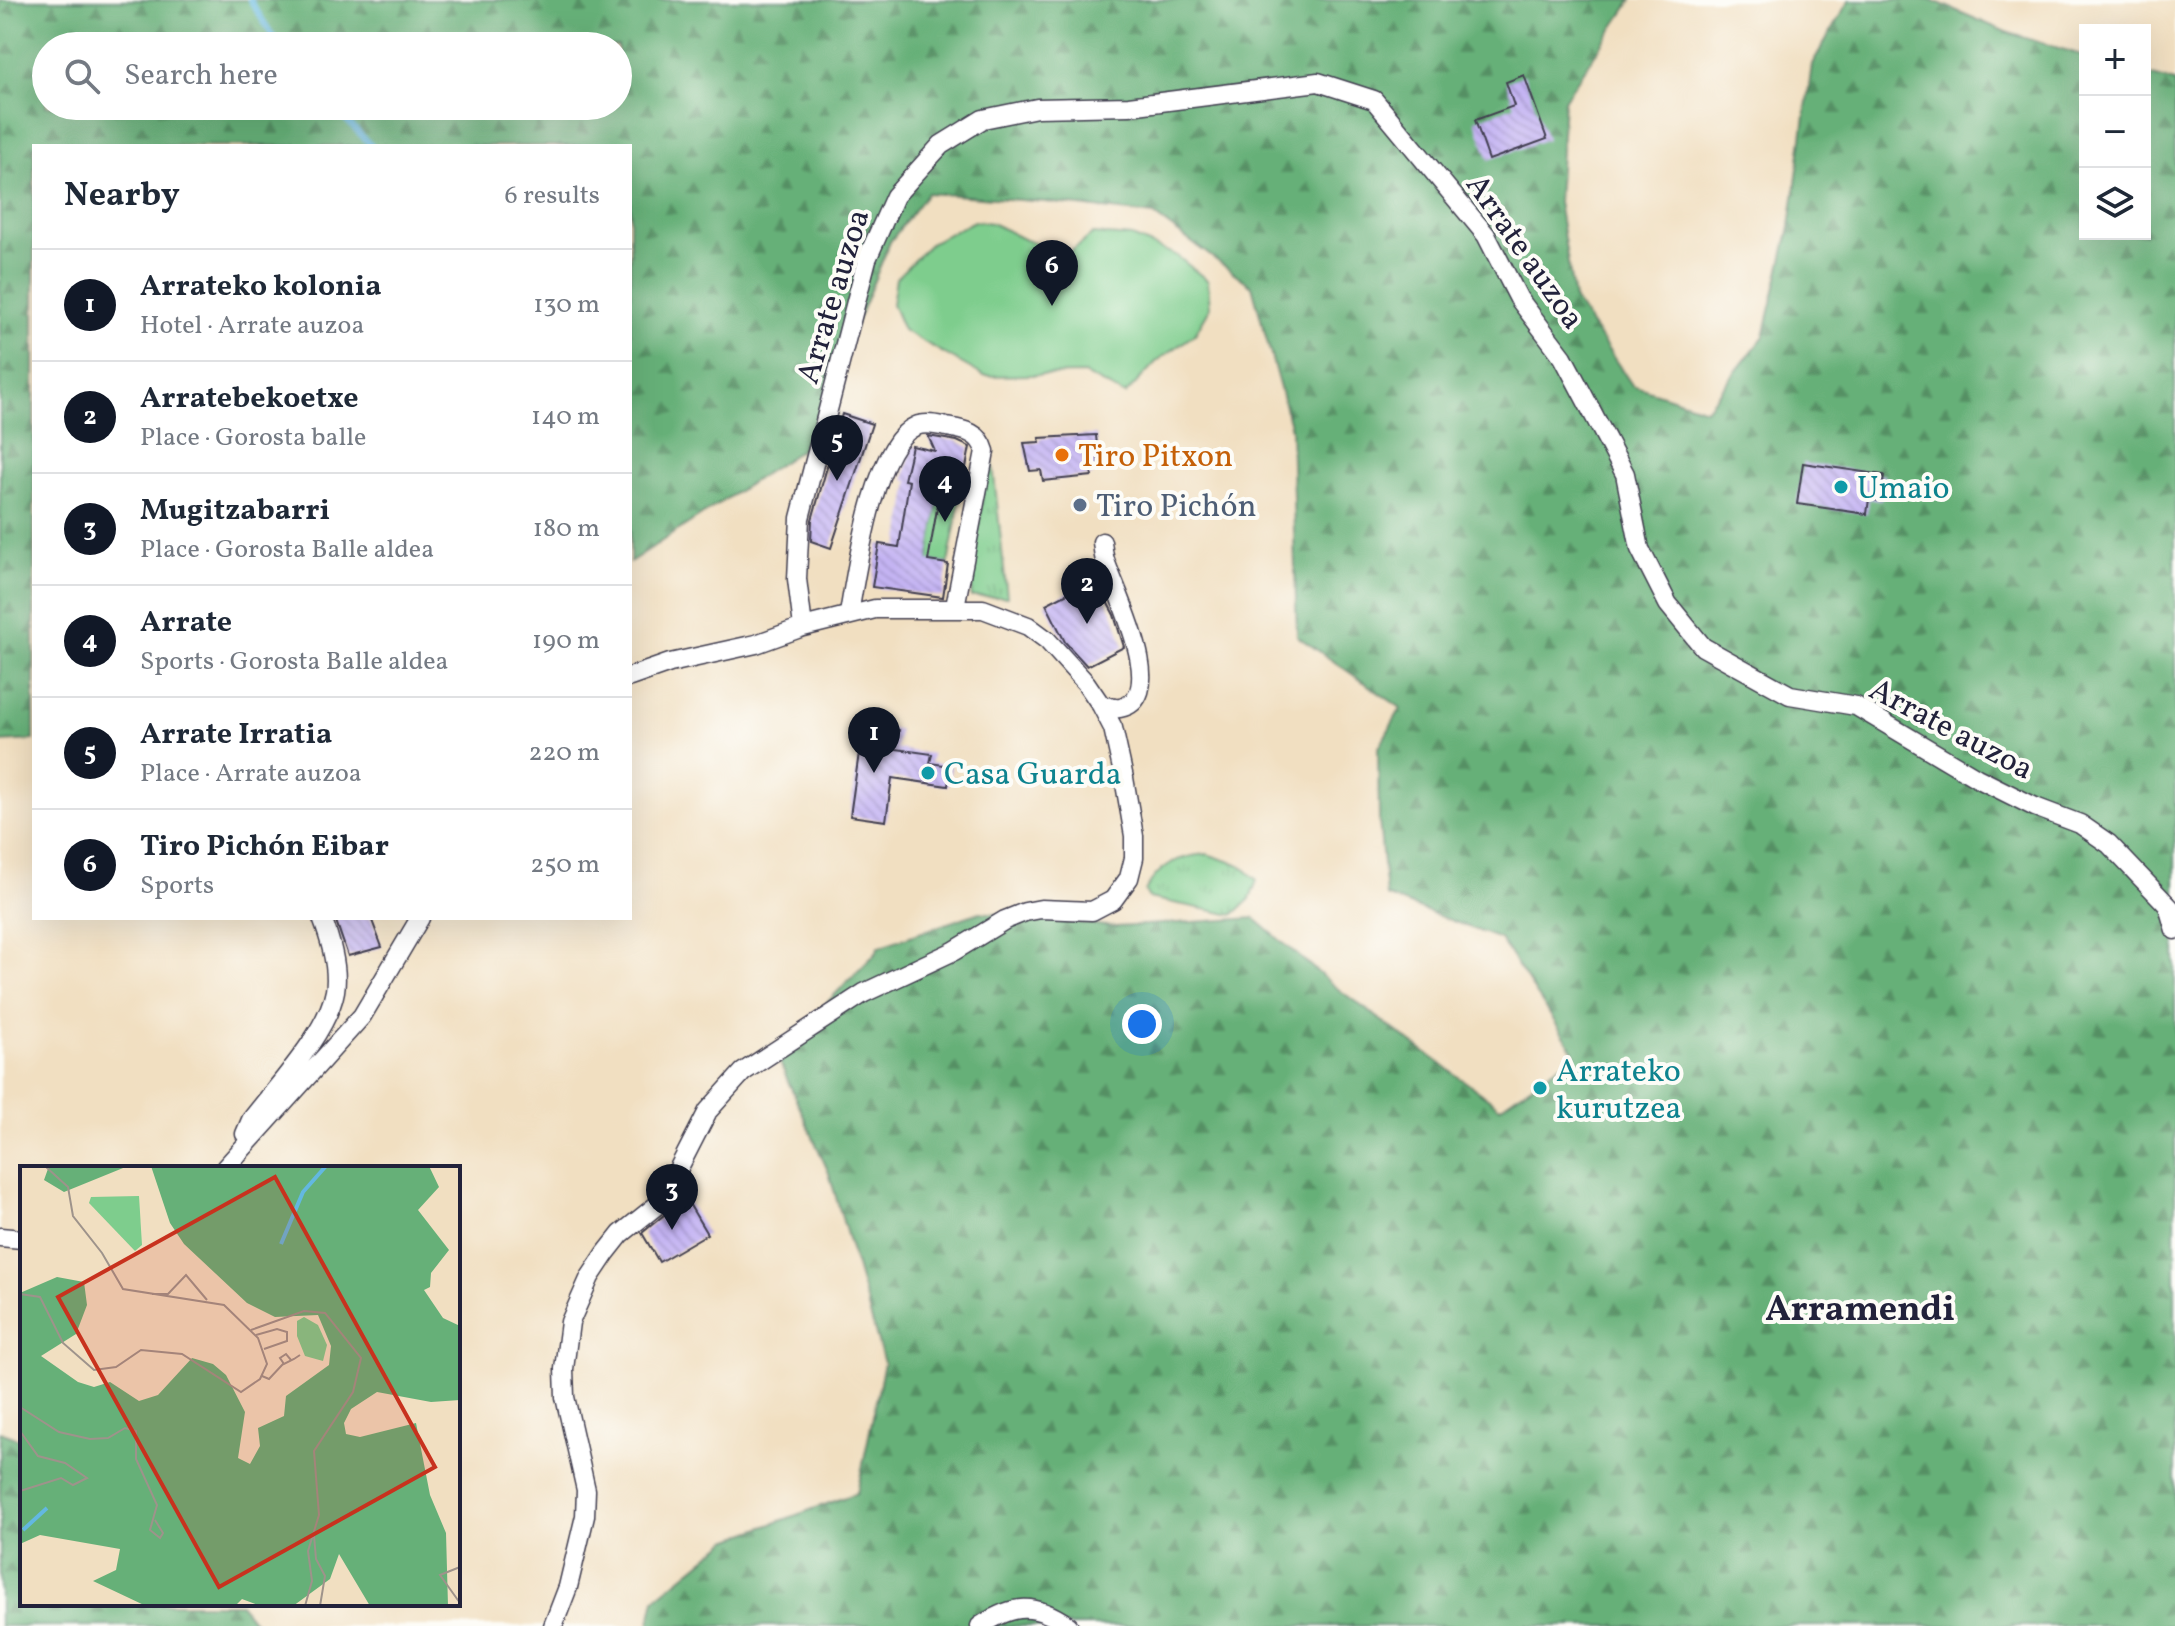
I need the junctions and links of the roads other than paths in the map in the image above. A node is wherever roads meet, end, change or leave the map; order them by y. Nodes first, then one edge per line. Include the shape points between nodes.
1 (1102, 542) dead end
2 (955, 607) junction
3 (849, 614) junction
4 (803, 627) junction
5 (632, 676) edge
6 (1110, 707) junction
7 (2172, 911) edge
8 (323, 920) edge
9 (419, 920) edge
10 (2175, 930) edge
11 (230, 1162) edge
12 (0, 1237) edge
13 (20, 1239) edge
14 (553, 1626) edge
15 (980, 1626) edge
16 (1069, 1626) edge

1 - 6 street via 1142,674 1133,701
2 - 3 street
2 - 3 street via 985,451 976,434 916,425 899,440 882,471 860,543
2 - 6 street via 983,609 1028,626
3 - 4 street
4 - 5 street
4 - 7 street, Arrate auzoa via 797,579 800,518 867,259 895,196 941,145 983,119 1037,108 1129,106 1318,82 1374,100 1486,235 1519,299 1563,357 1625,474 1640,549 1668,604 1703,647 1790,695 1856,706 1977,778 2080,824 2109,844
6 - 14 street via 1134,836 1129,878 1113,900 1092,911 1041,909 1005,920 954,951 864,993 743,1072 708,1111 656,1206 621,1234 590,1277 570,1322 564,1369 569,1420 586,1490 585,1516
7 - 10 street, Arrate auzoa
8 - 11 street via 334,964 331,1008 251,1120
9 - 11 street via 362,1016
12 - 13 street
15 - 16 street via 1016,1607 1044,1610

